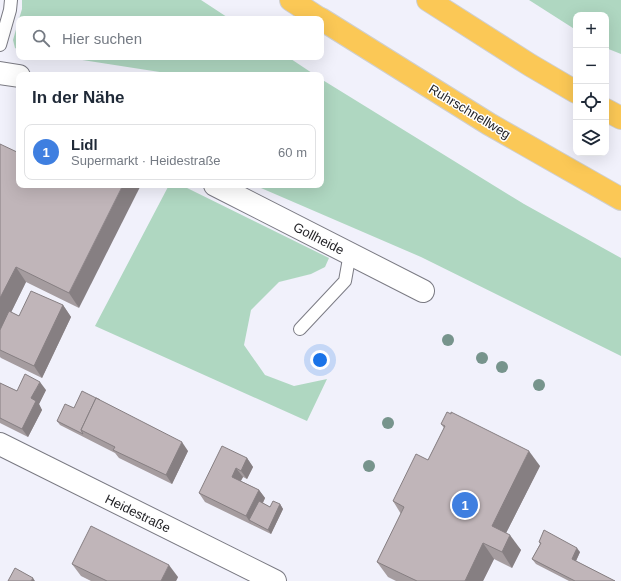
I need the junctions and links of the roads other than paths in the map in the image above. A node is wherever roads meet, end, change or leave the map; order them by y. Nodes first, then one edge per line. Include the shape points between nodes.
1 (11, 0) edge
2 (291, 0) edge
3 (428, 0) edge
4 (316, 16) edge
5 (324, 21) edge
6 (0, 45) edge
7 (0, 73) edge
8 (16, 76) edge
9 (573, 90) edge
10 (609, 112) edge
11 (621, 118) edge
12 (221, 188) edge
13 (621, 199) edge
14 (350, 253) junction
15 (423, 291) dead end
16 (300, 328) dead end
17 (0, 444) edge
18 (275, 581) edge

1 - 6 lane
2 - 4 highway, Ruhrschnellweg
3 - 9 highway
5 - 13 highway, Ruhrschnellweg via 489,124
7 - 8 street
10 - 11 highway
12 - 14 street, Gollheide
14 - 15 street, Gollheide
14 - 16 lane via 345,281
17 - 18 street, Heidestraße

